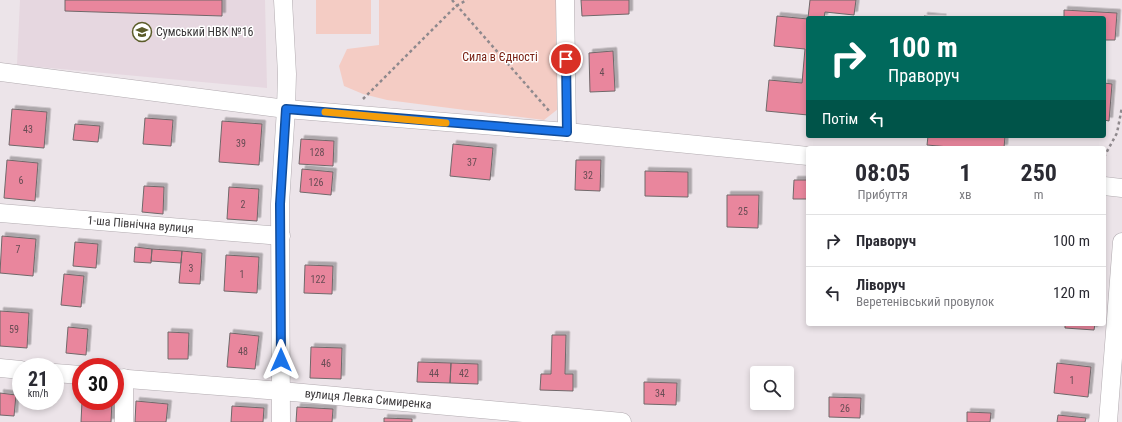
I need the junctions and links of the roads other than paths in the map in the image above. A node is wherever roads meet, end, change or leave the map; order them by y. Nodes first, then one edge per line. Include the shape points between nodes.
1 (283, 0) edge
2 (565, 0) edge
3 (0, 72) edge
4 (286, 109) junction
5 (567, 132) junction
6 (806, 156) edge
7 (1106, 186) edge
8 (1122, 188) edge
9 (0, 213) edge
10 (281, 236) junction
11 (1122, 242) edge
12 (0, 368) edge
13 (12, 369) edge
14 (124, 378) edge
15 (281, 390) junction
16 (123, 410) edge
17 (124, 422) edge
18 (281, 422) edge
19 (622, 422) edge
20 (1108, 422) edge

1 - 4 street
2 - 5 street
3 - 4 street
4 - 5 street
4 - 10 street via 280,204
5 - 6 street
7 - 8 street
9 - 10 street, 1-ша Північна вулиця
10 - 15 street
11 - 20 street
12 - 13 street
14 - 15 street, вулиця Левка Симиренка
15 - 18 street
15 - 19 street, вулиця Левка Симиренка
16 - 17 street

